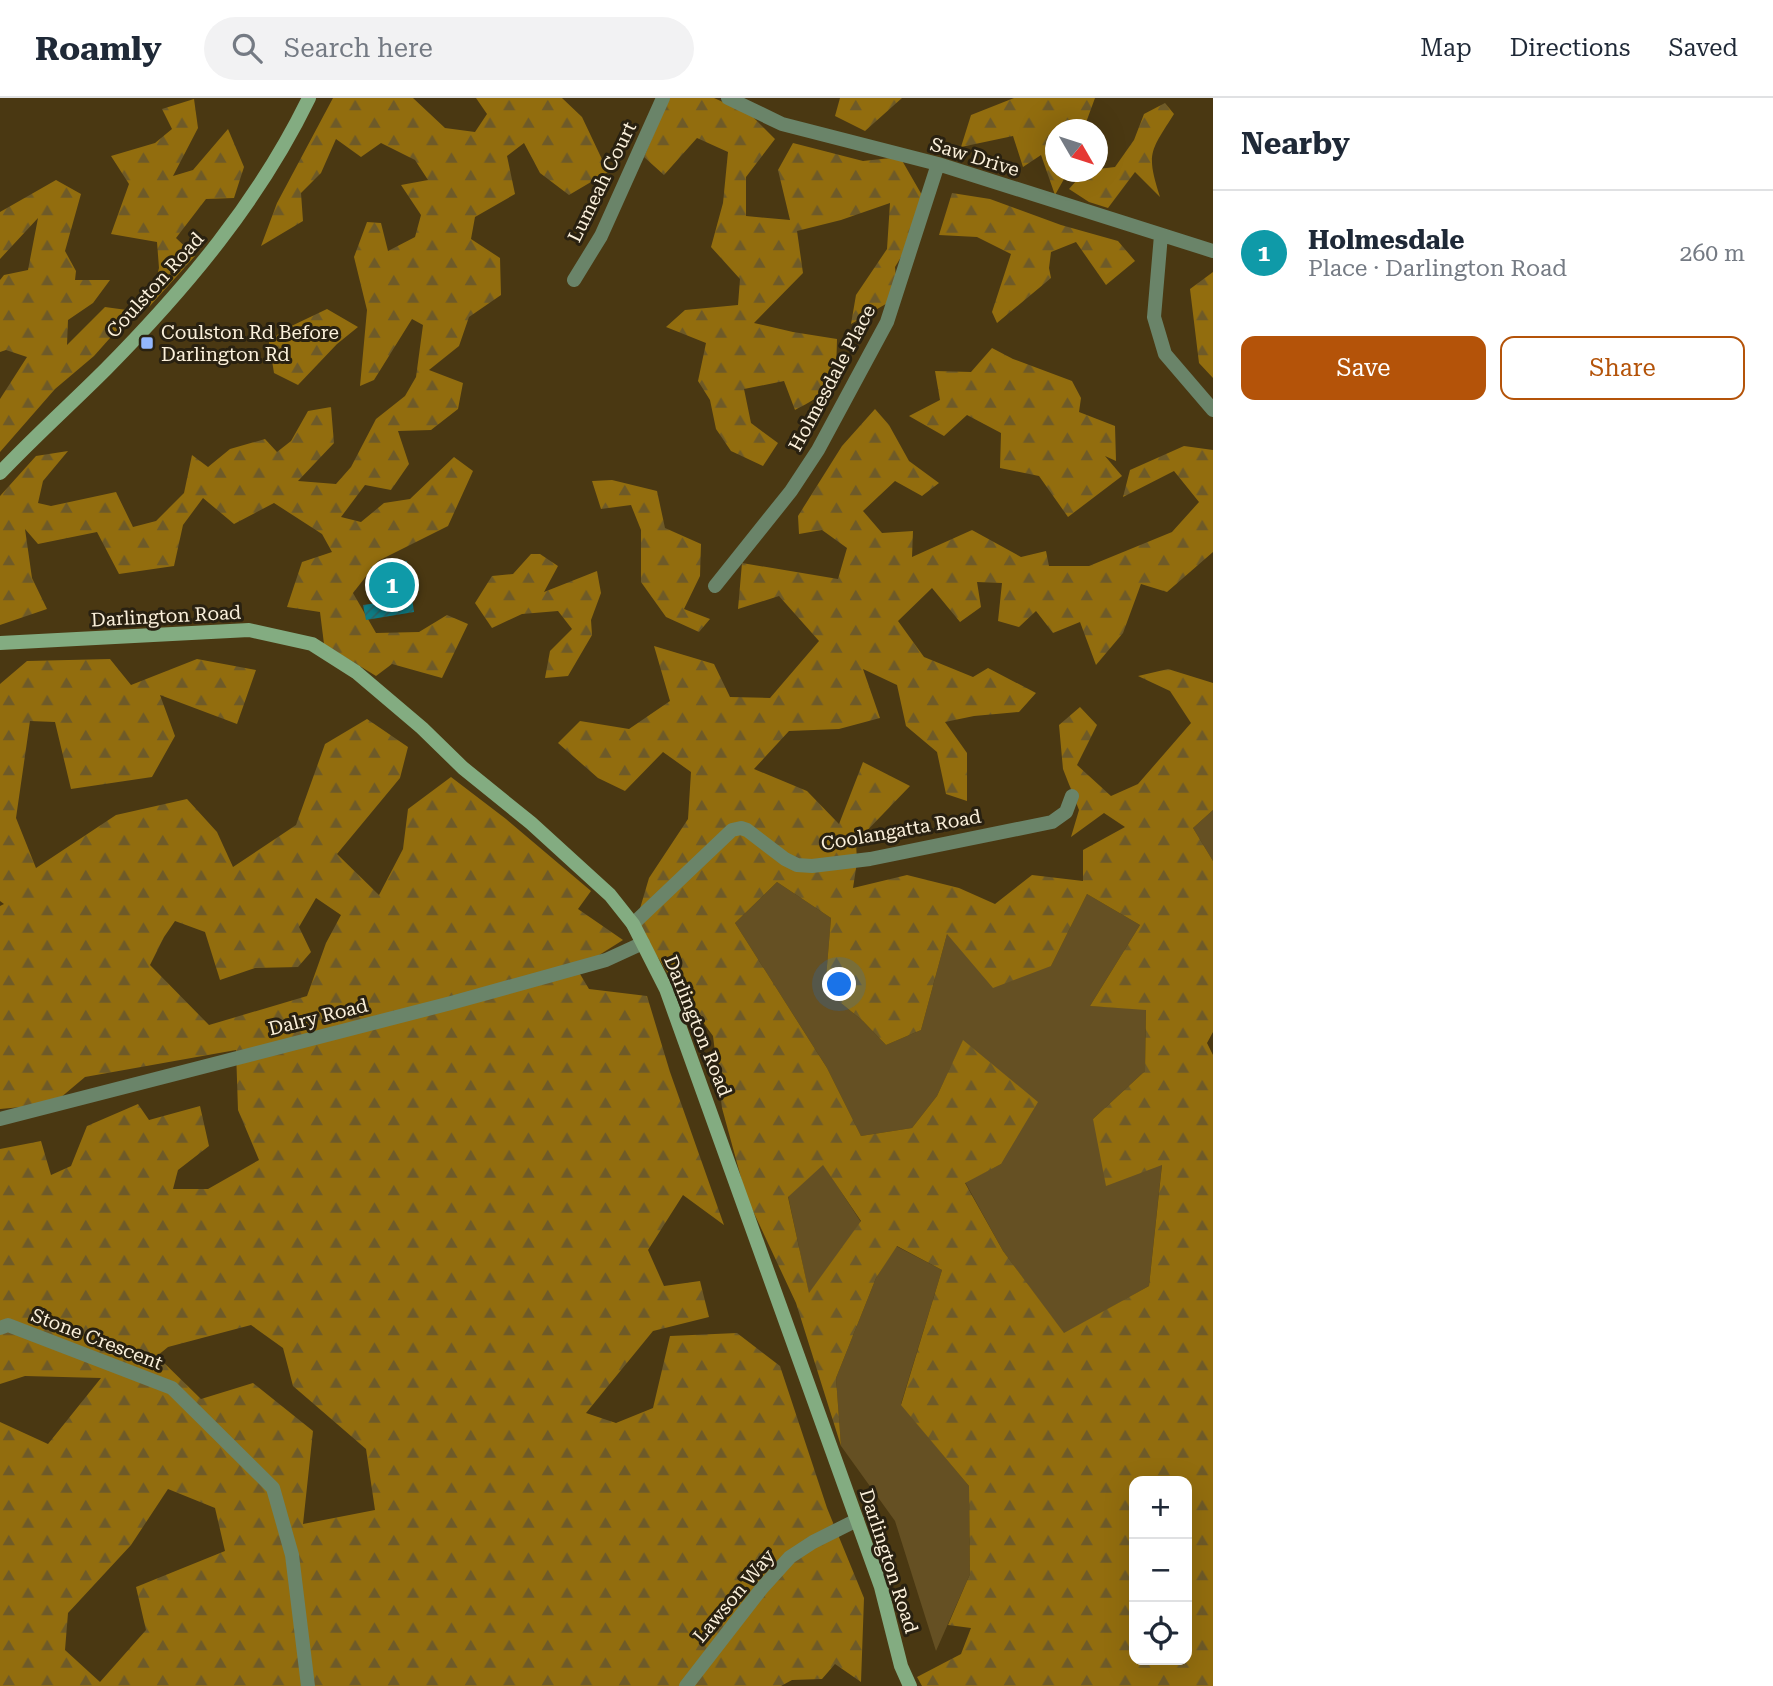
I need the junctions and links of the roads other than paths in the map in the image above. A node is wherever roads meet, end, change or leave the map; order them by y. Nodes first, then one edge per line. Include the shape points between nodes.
1 (309, 98) edge
2 (663, 98) edge
3 (728, 98) edge
4 (938, 164) junction
5 (1161, 235) junction
6 (1213, 251) edge
7 (573, 281) dead end
8 (1213, 410) edge
9 (0, 473) edge
10 (715, 586) dead end
11 (0, 643) edge
12 (1072, 796) dead end
13 (633, 924) junction
14 (643, 943) junction
15 (0, 1119) edge
16 (0, 1328) edge
17 (857, 1520) junction
18 (308, 1686) edge
19 (686, 1686) edge
20 (910, 1686) edge

1 - 9 street, Coulston Road via 241,214 186,283
2 - 7 street, Lumeah Court via 601,236
3 - 4 street, Saw Drive via 782,124
4 - 5 street, Saw Drive
4 - 10 street, Holmesdale Place via 887,322 818,450
5 - 6 street, Saw Drive
5 - 8 street via 1154,317 1165,354
11 - 13 street, Darlington Road via 249,630 312,645 356,672 422,728 610,895
12 - 13 street, Coolangatta Road via 1066,812 1052,822 870,859 812,866 785,859 747,830 732,830
13 - 14 street, Darlington Road
14 - 15 street, Dalry Road via 606,960 451,1003
14 - 17 street, Darlington Road via 671,1002
16 - 18 street, Stone Crescent via 8,1325 172,1388 273,1488 292,1555
17 - 19 street, Lawson Way via 790,1557
17 - 20 street, Darlington Road

